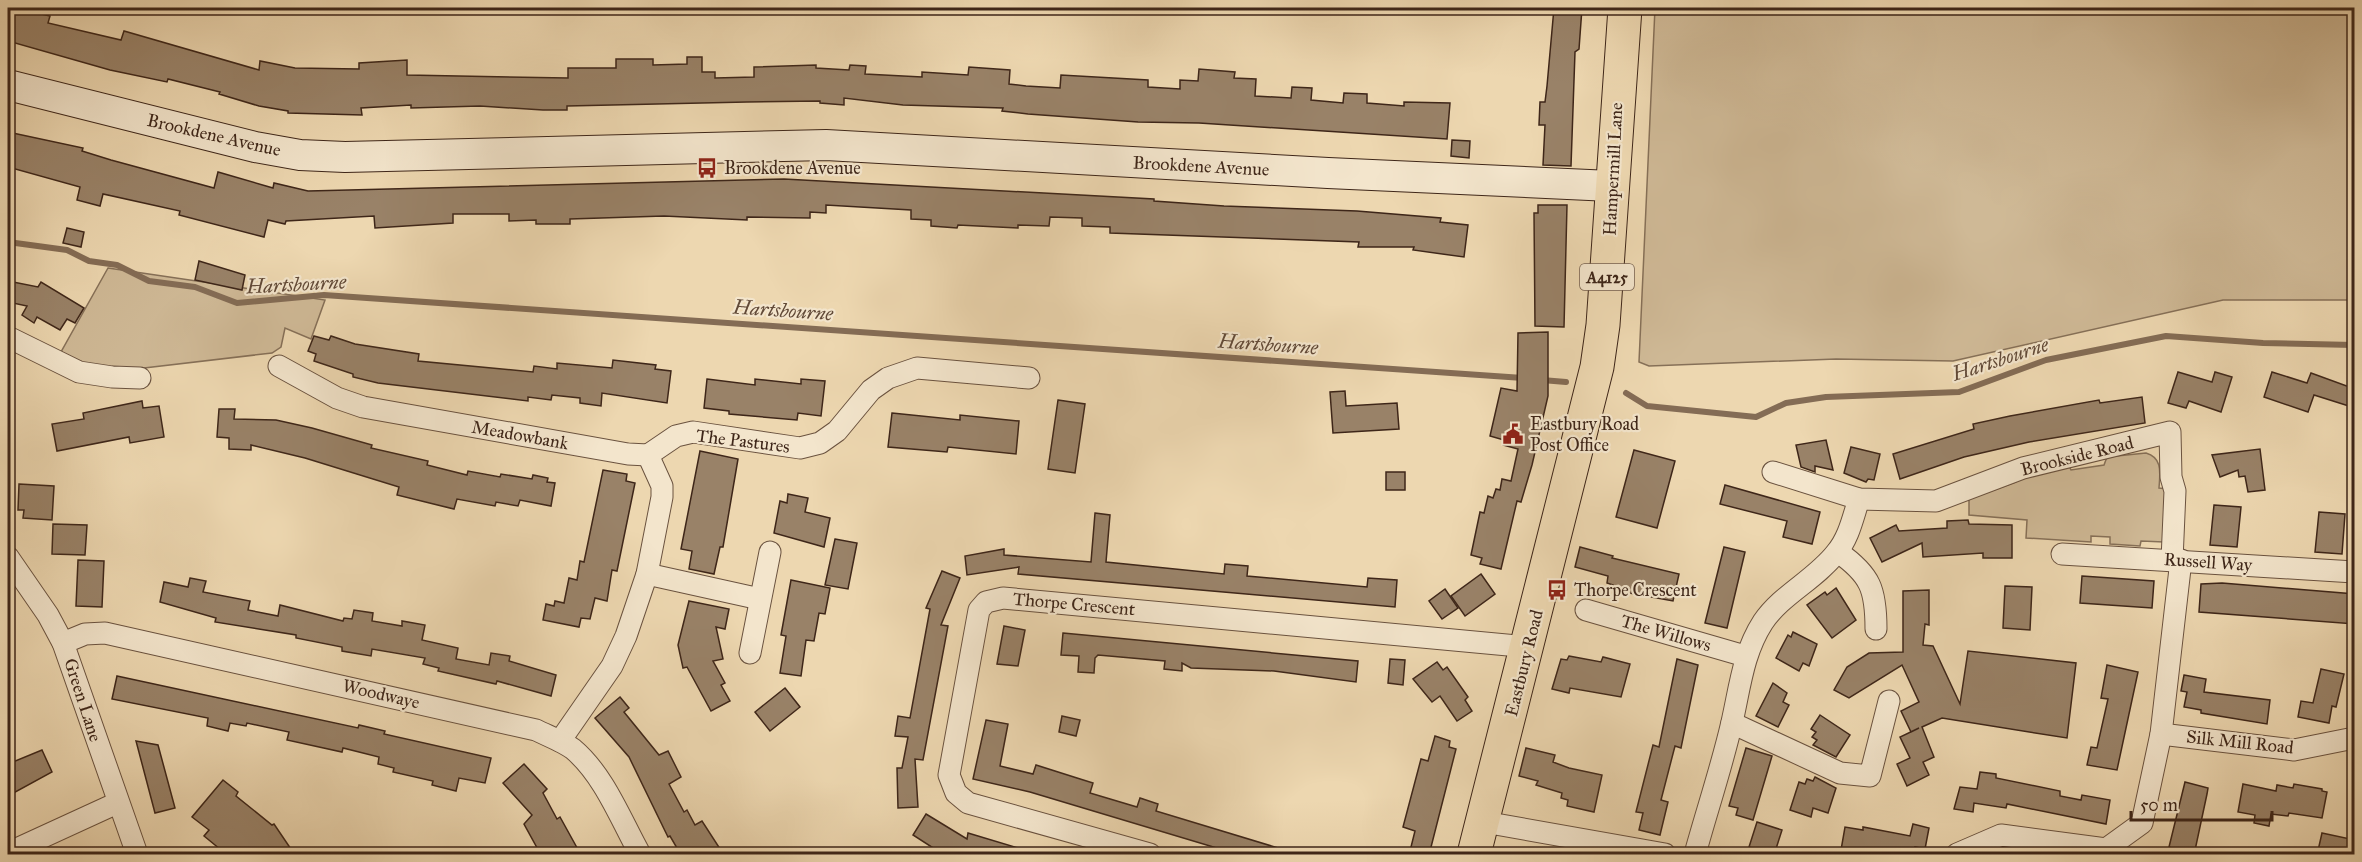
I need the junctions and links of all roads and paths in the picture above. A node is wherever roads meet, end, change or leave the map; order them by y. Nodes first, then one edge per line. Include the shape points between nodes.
1 (1625, 8) edge
2 (8, 85) edge
3 (1611, 186) junction
4 (8, 337) edge
5 (279, 366) dead end
6 (1597, 367) joint
7 (140, 378) dead end
8 (1029, 378) dead end
9 (648, 455) junction
10 (1773, 472) dead end
11 (1859, 499) junction
12 (770, 552) dead end
13 (1838, 552) junction
14 (2062, 554) dead end
15 (8, 557) edge
16 (2176, 560) junction
17 (2355, 572) edge
18 (647, 574) junction
19 (760, 599) junction
20 (1586, 610) dead end
21 (1876, 630) dead end
22 (63, 643) junction
23 (1528, 647) junction
24 (750, 653) dead end
25 (1745, 656) junction
26 (1889, 701) dead end
27 (1732, 723) junction
28 (2161, 734) junction
29 (2355, 738) edge
30 (560, 741) junction
31 (117, 803) junction
32 (1484, 822) junction
33 (8, 853) edge
34 (137, 855) edge
35 (640, 855) edge
36 (1150, 855) edge
37 (1474, 855) edge
38 (1665, 855) edge
39 (1695, 855) edge
40 (1957, 855) edge

1 - 3 main road, Hampermill Lane / A4125
2 - 3 main road, Brookdene Avenue via 300,155 826,145
3 - 6 main road, Hampermill Lane / A4125
4 - 7 street via 79,372
5 - 9 street, Meadowbank via 337,398 363,407
6 - 23 main road, Eastbury Road / A4125
8 - 9 street, The Pastures via 917,368 888,378 871,390 837,431 820,443 800,448 693,432 676,436
9 - 18 street via 662,486 662,497
10 - 11 street, Brookside Road
11 - 13 street
11 - 16 street, Brookside Road via 1936,501 2023,468 2170,432
12 - 19 street
13 - 21 street via 1863,571 1872,587
13 - 25 street via 1778,604 1763,622
14 - 16 street, Russell Way
15 - 22 street, Green Lane
16 - 17 street, Russell Way
16 - 28 street, Silk Mill Road
18 - 19 street
18 - 30 street via 612,666
19 - 24 street
20 - 25 street, The Willows
22 - 30 street, Woodwaye via 85,633 105,633 517,725
22 - 31 street, Green Lane
23 - 32 main road, Eastbury Road / A4125
23 - 36 street, Thorpe Crescent via 1003,598 986,602 979,610 949,775 956,794 968,802
25 - 27 street
26 - 27 street via 1870,776 1840,773
27 - 39 street
28 - 29 street, Silk Mill Road via 2294,750
28 - 40 street, Silk Mill Road via 2142,823 2106,849 2001,835
30 - 35 street, Woodwaye via 596,774
31 - 33 street
31 - 34 street, Green Lane
32 - 37 main road, Eastbury Road / A4125
32 - 38 street

